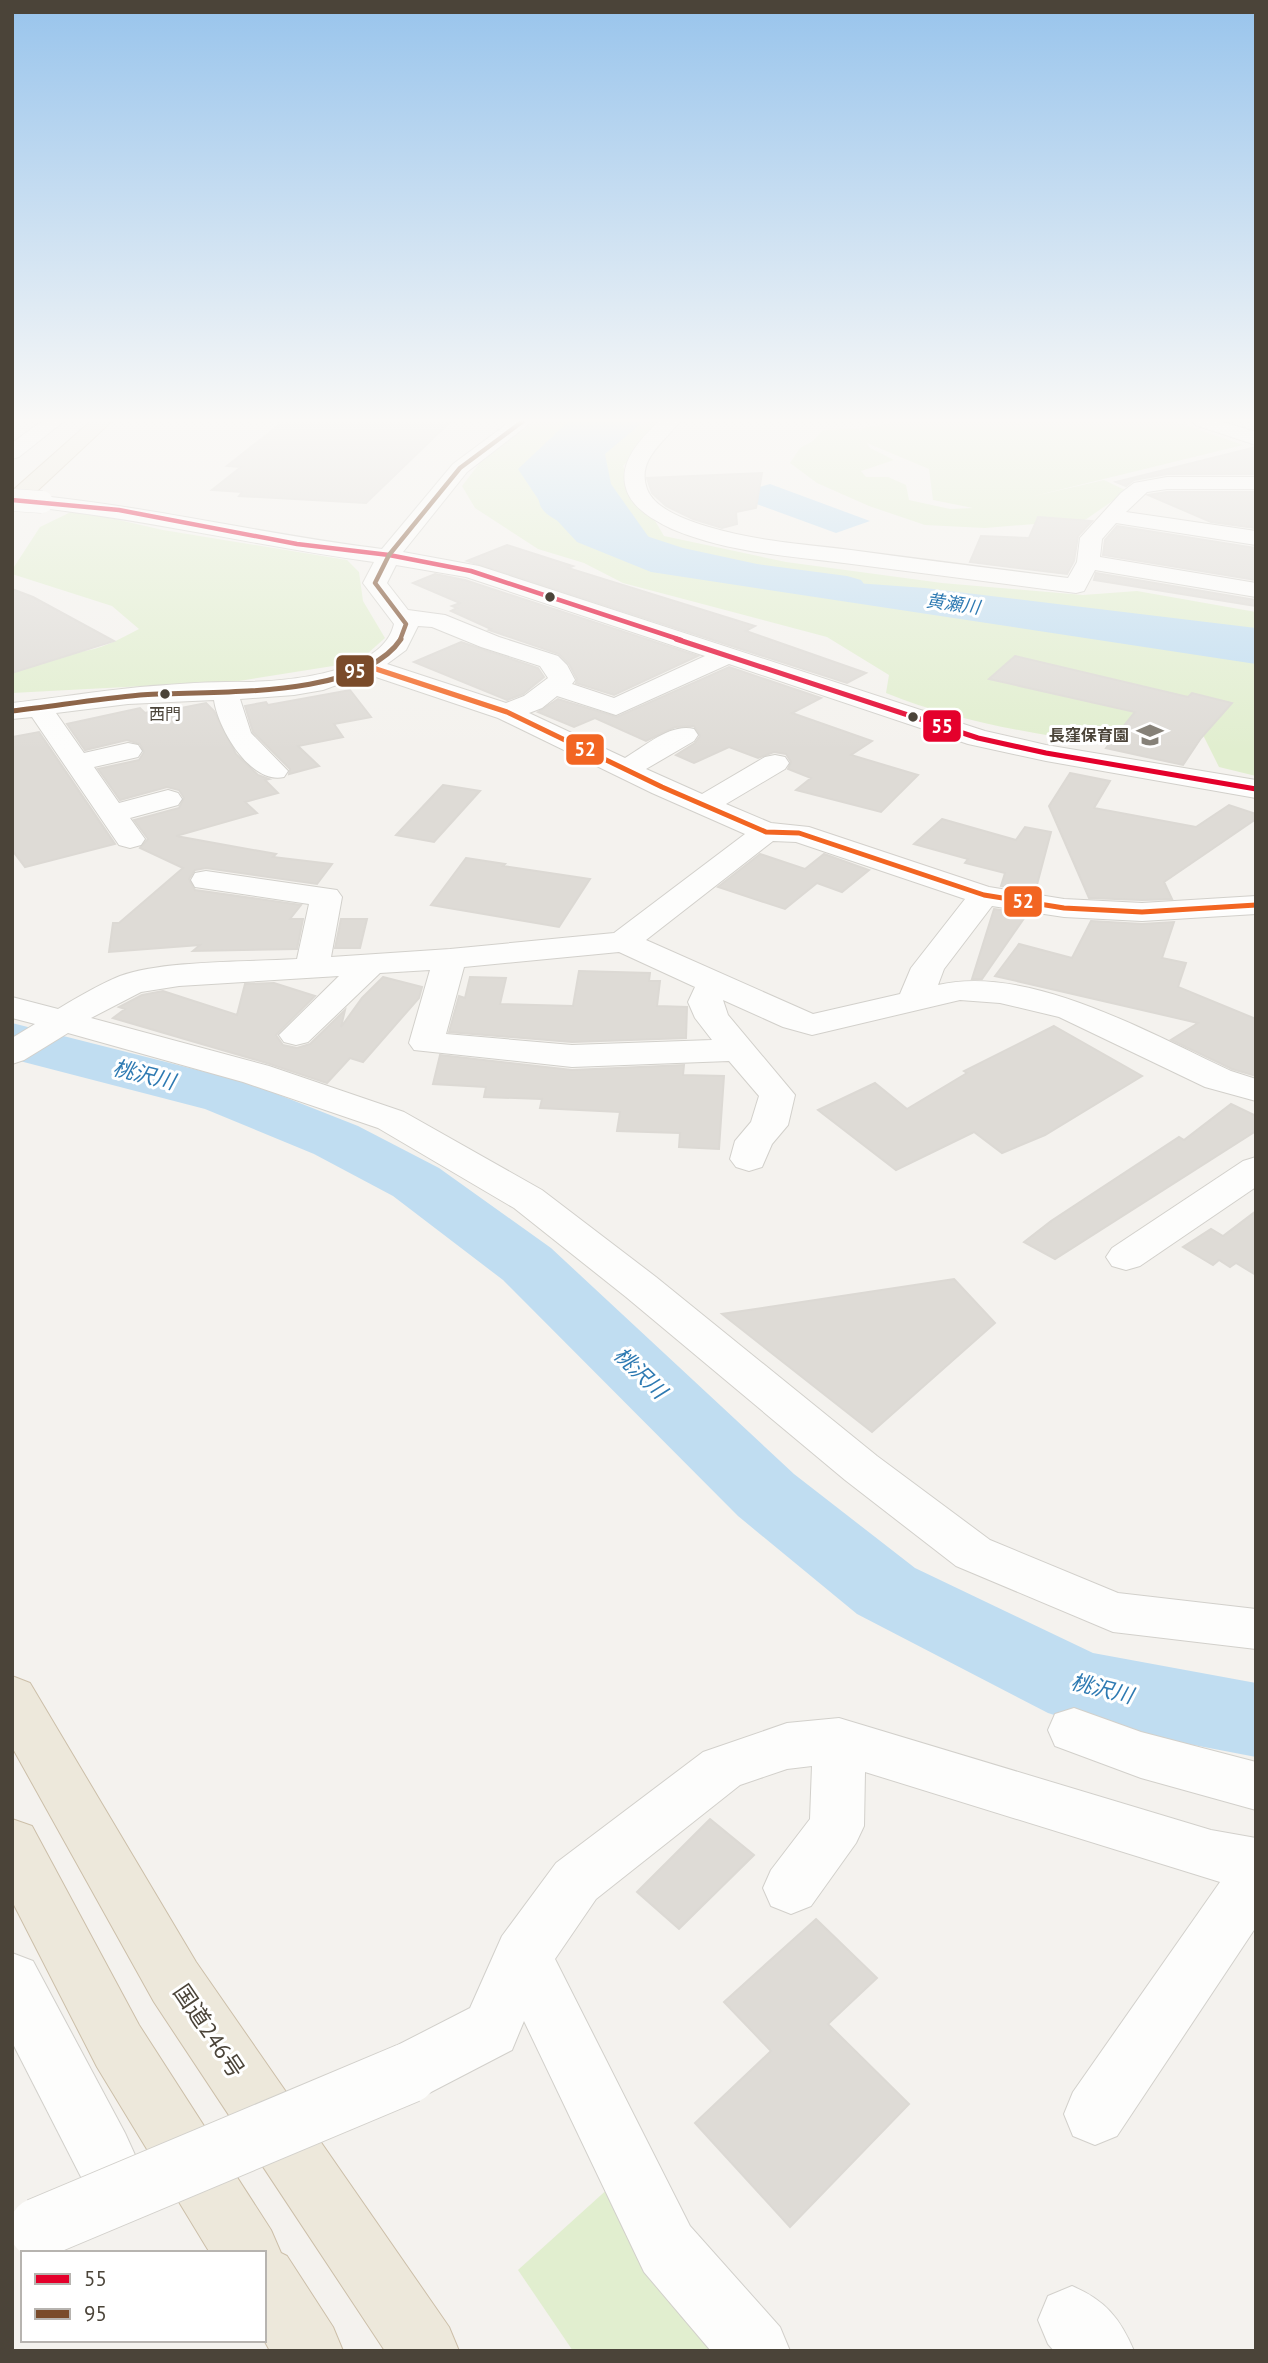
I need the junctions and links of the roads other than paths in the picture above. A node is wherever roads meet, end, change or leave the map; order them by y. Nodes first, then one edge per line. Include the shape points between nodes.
1 (230, 531) edge
2 (408, 531) edge
3 (700, 531) edge
4 (1097, 531) edge
5 (1212, 531) edge
6 (1256, 538) edge
7 (389, 555) junction
8 (1088, 562) junction
9 (1256, 590) edge
10 (400, 617) junction
11 (726, 656) junction
12 (367, 666) junction
13 (555, 687) junction
14 (226, 690) junction
15 (26, 709) edge
16 (507, 712) junction
17 (684, 735) dead end
18 (128, 751) dead end
19 (76, 763) junction
20 (775, 763) dead end
21 (625, 769) junction
22 (274, 771) dead end
23 (1256, 789) edge
24 (168, 799) dead end
25 (703, 805) junction
26 (111, 814) junction
27 (766, 832) junction
28 (130, 839) dead end
29 (206, 880) dead end
30 (984, 895) junction
31 (1256, 905) edge
32 (623, 942) junction
33 (450, 959) junction
34 (369, 966) junction
35 (312, 968) junction
36 (713, 983) junction
37 (915, 999) junction
38 (12, 1007) edge
39 (61, 1025) junction
40 (296, 1035) dead end
41 (738, 1050) junction
42 (12, 1053) edge
43 (1256, 1090) edge
44 (749, 1159) dead end
45 (1256, 1169) edge
46 (1126, 1257) dead end
47 (1256, 1629) edge
48 (12, 1698) edge
49 (1074, 1730) dead end
50 (839, 1741) junction
51 (1256, 1786) edge
52 (12, 1844) edge
53 (1256, 1864) edge
54 (1256, 1878) edge
55 (791, 1888) dead end
56 (523, 1956) junction
57 (12, 1981) edge
58 (1095, 2114) dead end
59 (103, 2155) dead end
60 (25, 2230) edge
61 (247, 2251) edge
62 (266, 2282) edge
63 (309, 2351) edge
64 (425, 2351) edge
65 (756, 2351) edge

1 - 7 street, bridge
2 - 7 street
3 - 8 street via 757,545 1076,586
4 - 8 street via 1091,538
5 - 6 street
7 - 10 street via 375,583
7 - 11 street via 471,571
8 - 9 street
10 - 12 street via 406,624 404,638
10 - 13 street via 436,620 549,661 562,680
11 - 13 street via 615,707
11 - 23 street via 978,738
12 - 14 street via 312,685
12 - 16 street
13 - 16 street
14 - 15 street
14 - 22 street via 237,736
15 - 19 street
16 - 21 street
17 - 21 street
18 - 19 street
19 - 26 street
20 - 25 street
21 - 25 street
24 - 26 street
25 - 27 street
26 - 28 street
27 - 30 street via 799,833
27 - 32 street
29 - 35 street via 326,897
30 - 31 street via 1064,908 1142,912
30 - 37 street via 928,968
32 - 33 street
32 - 36 street
33 - 34 street
33 - 41 street via 426,1043 572,1056
34 - 35 street
34 - 40 street
35 - 39 street via 133,983 95,1001
36 - 37 street via 812,1025
36 - 41 street via 705,1002
37 - 43 street via 960,990 1000,993 1071,1010 1219,1079
38 - 39 street
39 - 42 street
39 - 47 street via 256,1073 391,1120 528,1199 973,1553 1113,1612
41 - 44 street via 777,1095 769,1125 754,1141
45 - 46 street
48 - 64 highway, 国道246号 via 175,1982
49 - 51 street via 1194,1771
50 - 53 street via 1211,1856
50 - 55 street via 837,1826
50 - 56 street via 787,1746 722,1768 576,1881
52 - 61 highway via 118,2046
54 - 58 street
56 - 60 street, bridge via 491,2029 408,2074
56 - 65 street via 667,2249
57 - 59 street
62 - 63 highway

